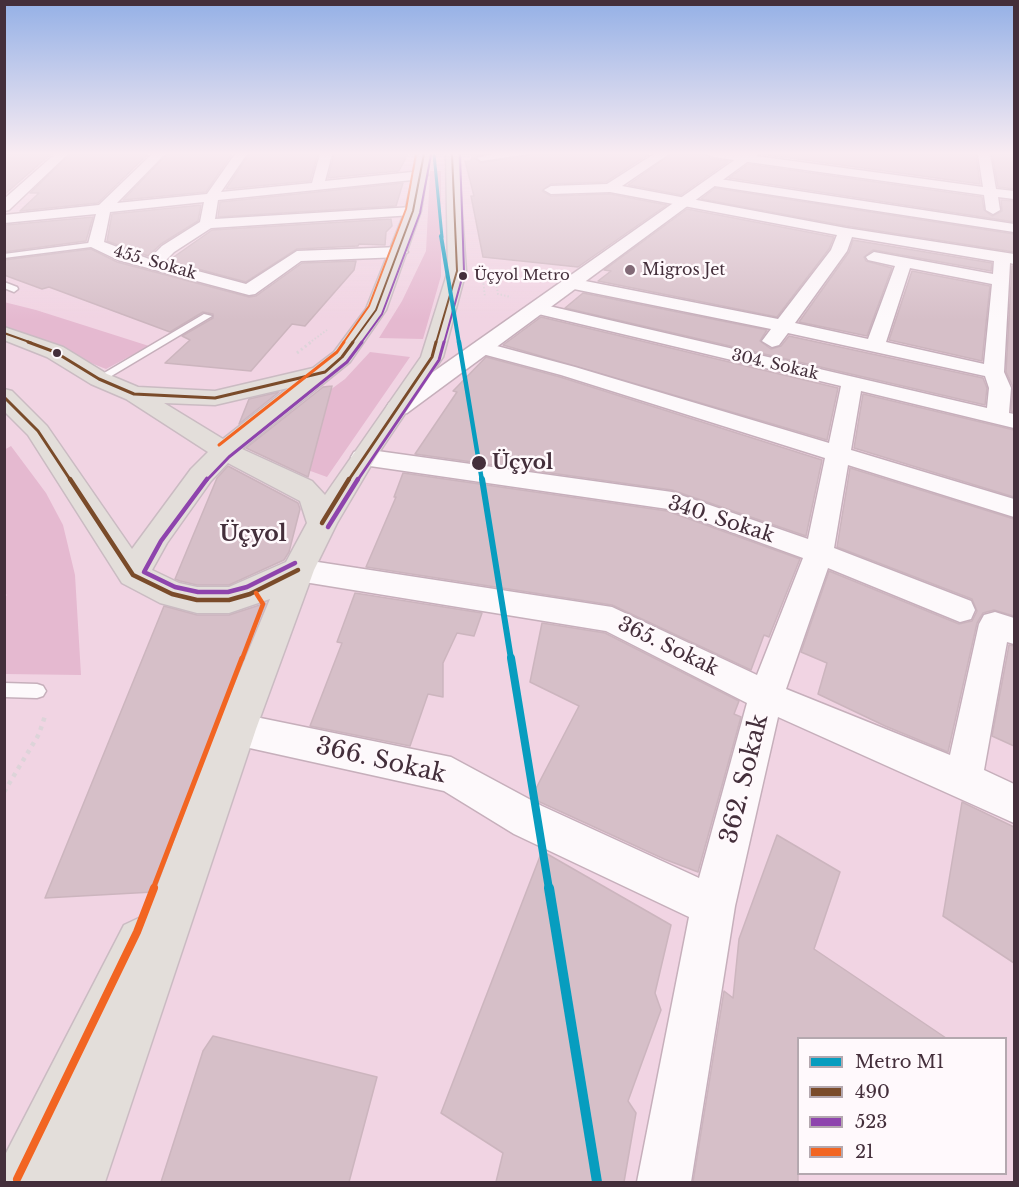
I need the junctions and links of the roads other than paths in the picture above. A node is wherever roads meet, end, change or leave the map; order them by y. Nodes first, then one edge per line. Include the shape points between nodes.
1 (91, 209) edge
2 (104, 209) edge
3 (210, 209) edge
4 (454, 209) edge
5 (675, 209) edge
6 (720, 209) edge
7 (894, 209) edge
8 (993, 209) edge
9 (413, 211) joint
10 (4, 219) edge
11 (661, 219) junction
12 (683, 223) dead end
13 (207, 225) junction
14 (997, 225) junction
15 (1014, 228) edge
16 (846, 232) junction
17 (96, 244) junction
18 (816, 247) dead end
19 (838, 251) junction
20 (400, 252) junction
21 (4, 256) edge
22 (1008, 258) edge
23 (904, 262) junction
24 (154, 263) junction
25 (999, 280) junction
26 (570, 283) junction
27 (4, 284) edge
28 (14, 289) dead end
29 (538, 306) junction
30 (207, 316) dead end
31 (783, 326) junction
32 (4, 333) edge
33 (875, 345) junction
34 (482, 348) junction
35 (757, 361) junction
36 (326, 372) junction
37 (99, 379) junction
38 (852, 383) junction
39 (1003, 384) edge
40 (134, 394) junction
41 (4, 396) edge
42 (398, 408) junction
43 (1006, 419) edge
44 (224, 451) junction
45 (839, 452) junction
46 (363, 457) junction
47 (1014, 508) edge
48 (322, 523) junction
49 (819, 553) junction
50 (134, 574) junction
51 (280, 579) junction
52 (960, 610) dead end
53 (1005, 627) edge
54 (4, 690) edge
55 (37, 691) road end
56 (766, 696) junction
57 (236, 729) junction
58 (963, 779) junction
59 (1014, 804) edge
60 (713, 906) junction
61 (24, 1182) edge
62 (75, 1182) edge
63 (664, 1182) edge

1 - 10 street
2 - 17 street, 455. Sokak
3 - 13 street
4 - 42 main road via 457,271 432,357
5 - 11 street
6 - 16 street
7 - 14 street
8 - 14 street
9 - 13 street
9 - 20 main road
11 - 12 street
11 - 26 street
13 - 24 street via 168,249
14 - 15 street
14 - 22 street
16 - 19 street
16 - 22 street
17 - 21 lane
17 - 24 street, 455. Sokak via 124,257
18 - 19 street
19 - 23 street
19 - 31 street
20 - 24 street, 455. Sokak via 297,256 249,290
20 - 36 main road via 376,310 342,357
22 - 25 street
23 - 25 street
23 - 33 street
25 - 39 street
26 - 29 street
26 - 31 street
27 - 28 lane
29 - 34 street
29 - 35 street, 304. Sokak
30 - 37 lane
31 - 33 street
31 - 35 street
32 - 37 main road via 56,352
33 - 39 street
34 - 42 street
34 - 45 street
35 - 38 street, 304. Sokak
36 - 40 main road via 215,398
36 - 44 main road
37 - 40 main road
38 - 43 street, 304. Sokak
38 - 45 street, 362. Sokak
39 - 43 street
40 - 44 main road
41 - 50 main road via 38,431
42 - 46 main road
44 - 48 main road via 302,488 318,507
44 - 50 main road via 177,504
45 - 47 street
45 - 49 street, 362. Sokak
46 - 48 main road
46 - 49 street, 340. Sokak via 672,501
48 - 51 main road
49 - 52 street, 340. Sokak
49 - 56 street, 362. Sokak
50 - 51 main road via 172,594 197,600 229,600
51 - 56 street, 365. Sokak via 612,619
51 - 57 main road
51 - 61 main road via 144,935
53 - 58 street
54 - 55 lane
56 - 58 street, 365. Sokak
56 - 60 street, 362. Sokak
57 - 60 street, 366. Sokak via 452,775 528,820
57 - 62 main road
58 - 59 street, 365. Sokak
60 - 63 street, 362. Sokak

